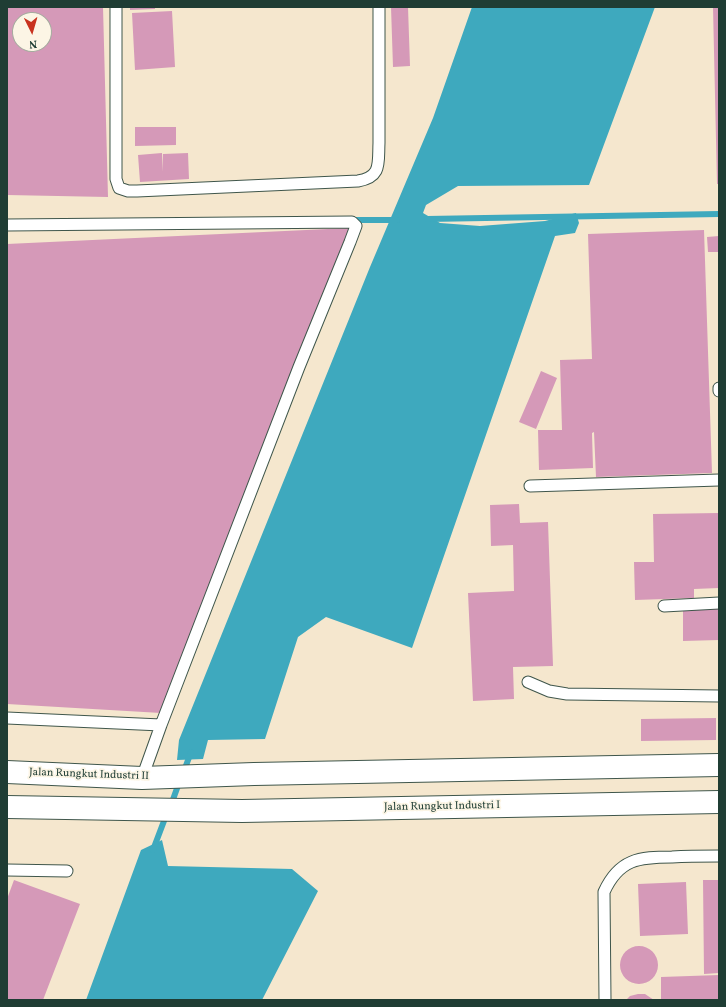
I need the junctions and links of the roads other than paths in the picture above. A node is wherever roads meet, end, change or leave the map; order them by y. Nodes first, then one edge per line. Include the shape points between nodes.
1 (116, 7) edge
2 (379, 7) edge
3 (7, 225) edge
4 (719, 388) edge
5 (719, 392) edge
6 (719, 480) edge
7 (530, 486) dead end
8 (719, 603) edge
9 (664, 606) dead end
10 (528, 682) dead end
11 (719, 696) edge
12 (7, 718) edge
13 (161, 725) junction
14 (719, 765) edge
15 (7, 772) edge
16 (168, 777) junction
17 (142, 778) junction
18 (719, 802) edge
19 (7, 807) edge
20 (161, 810) junction
21 (719, 856) edge
22 (7, 870) edge
23 (67, 871) dead end
24 (605, 1000) edge

1 - 2 lane via 116,179 119,188 137,191 358,181 375,175 379,143
3 - 13 lane via 352,222 356,226 299,366
4 - 5 lane
6 - 7 lane
8 - 9 lane
10 - 11 lane via 549,691 567,694
12 - 13 lane
13 - 17 lane
14 - 16 street
15 - 17 street, Jalan Rungkut Industri II
16 - 17 street, Jalan Rungkut Industri II
16 - 20 street
18 - 20 street, Jalan Rungkut Industri I via 242,811
19 - 20 street
21 - 24 lane via 650,857 624,866 610,879 604,892
22 - 23 lane

